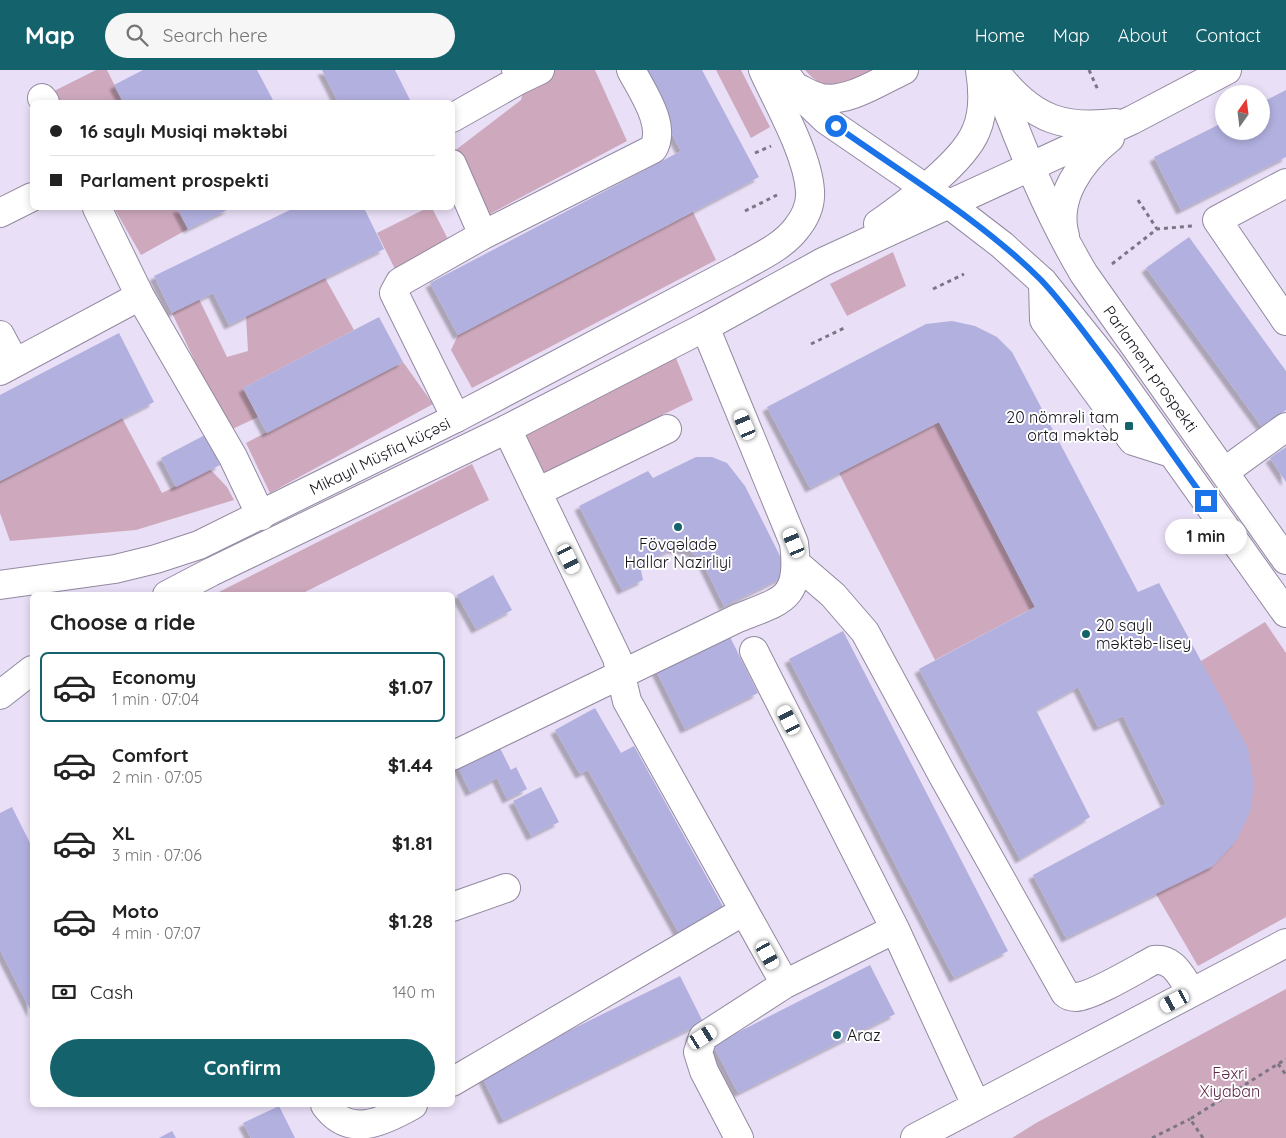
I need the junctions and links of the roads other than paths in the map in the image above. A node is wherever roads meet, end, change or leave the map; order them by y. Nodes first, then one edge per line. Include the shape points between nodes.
1 (630, 70) edge
2 (763, 70) edge
3 (904, 70) edge
4 (980, 70) edge
5 (993, 70) edge
6 (1227, 70) edge
7 (525, 73) edge
8 (787, 78) edge
9 (455, 116) edge
10 (1132, 120) junction
11 (1030, 168) junction
12 (455, 171) edge
13 (1286, 183) edge
14 (925, 188) junction
15 (30, 198) edge
16 (950, 205) junction
17 (98, 210) edge
18 (0, 213) edge
19 (483, 235) junction
20 (1067, 245) junction
21 (823, 262) junction
22 (140, 296) junction
23 (1286, 320) edge
24 (705, 327) junction
25 (0, 336) edge
26 (7, 367) edge
27 (456, 418) junction
28 (1286, 427) edge
29 (507, 429) junction
30 (667, 429) dead end
31 (1224, 472) junction
32 (537, 492) junction
33 (261, 516) junction
34 (1286, 560) edge
35 (797, 564) junction
36 (0, 586) edge
37 (173, 592) edge
38 (1286, 613) edge
39 (754, 650) dead end
40 (30, 672) edge
41 (622, 674) junction
42 (0, 695) edge
43 (455, 755) edge
44 (506, 888) dead end
45 (455, 906) edge
46 (744, 911) junction
47 (895, 928) junction
48 (1286, 943) edge
49 (785, 984) junction
50 (1192, 992) junction
51 (455, 1080) edge
52 (976, 1106) junction
53 (326, 1107) edge
54 (410, 1107) edge
55 (349, 1134) edge
56 (738, 1138) edge
57 (914, 1138) edge

1 - 19 main road via 658,127 659,140 653,149
2 - 27 main road, Mikayıl Müşfiq küçəsi via 801,159 810,190 805,217 786,240 740,268
3 - 8 main road via 854,93 832,99 810,94
4 - 14 main road via 981,116 976,132 954,162
5 - 10 main road via 1016,97 1044,117 1068,124 1094,125
5 - 11 main road, Parlament prospekti
6 - 10 main road
7 - 9 main road
8 - 14 main road, Parlament prospekti via 826,120
10 - 11 main road
10 - 20 main road via 1094,152 1072,183 1063,211 1062,224
11 - 16 main road
11 - 20 main road, Parlament prospekti
12 - 19 main road
13 - 23 main road via 1217,220
14 - 16 main road, Parlament prospekti
14 - 21 main road
15 - 18 main road
16 - 21 main road
16 - 38 main road, Parlament prospekti via 1002,245 1064,306
17 - 22 main road
19 - 27 main road via 400,282 394,293
20 - 31 main road, Parlament prospekti
21 - 24 main road, Mikayıl Müşfiq küçəsi
22 - 26 main road
22 - 33 main road via 233,458
24 - 29 main road, Mikayıl Müşfiq küçəsi
24 - 35 main road via 794,543
25 - 26 main road
27 - 33 main road, Mikayıl Müşfiq küçəsi
28 - 31 main road
29 - 32 main road
29 - 37 main road, Mikayıl Müşfiq küçəsi
30 - 32 main road
31 - 34 main road, Parlament prospekti
32 - 41 main road
33 - 36 main road, Mikayıl Müşfiq küçəsi via 199,545 156,559 115,569
35 - 41 main road via 794,582 783,600
35 - 50 main road via 833,596 865,632 1065,992 1076,997 1090,993 1154,960 1163,959 1169,962
39 - 47 main road
40 - 42 main road
41 - 43 main road
41 - 46 main road via 627,701
44 - 45 main road
46 - 49 main road
46 - 51 main road
47 - 49 main road
47 - 52 main road
48 - 50 main road
49 - 56 main road via 703,1037 698,1052 704,1071
50 - 52 main road
52 - 57 main road
53 - 55 main road via 331,1117
54 - 55 main road via 370,1130

